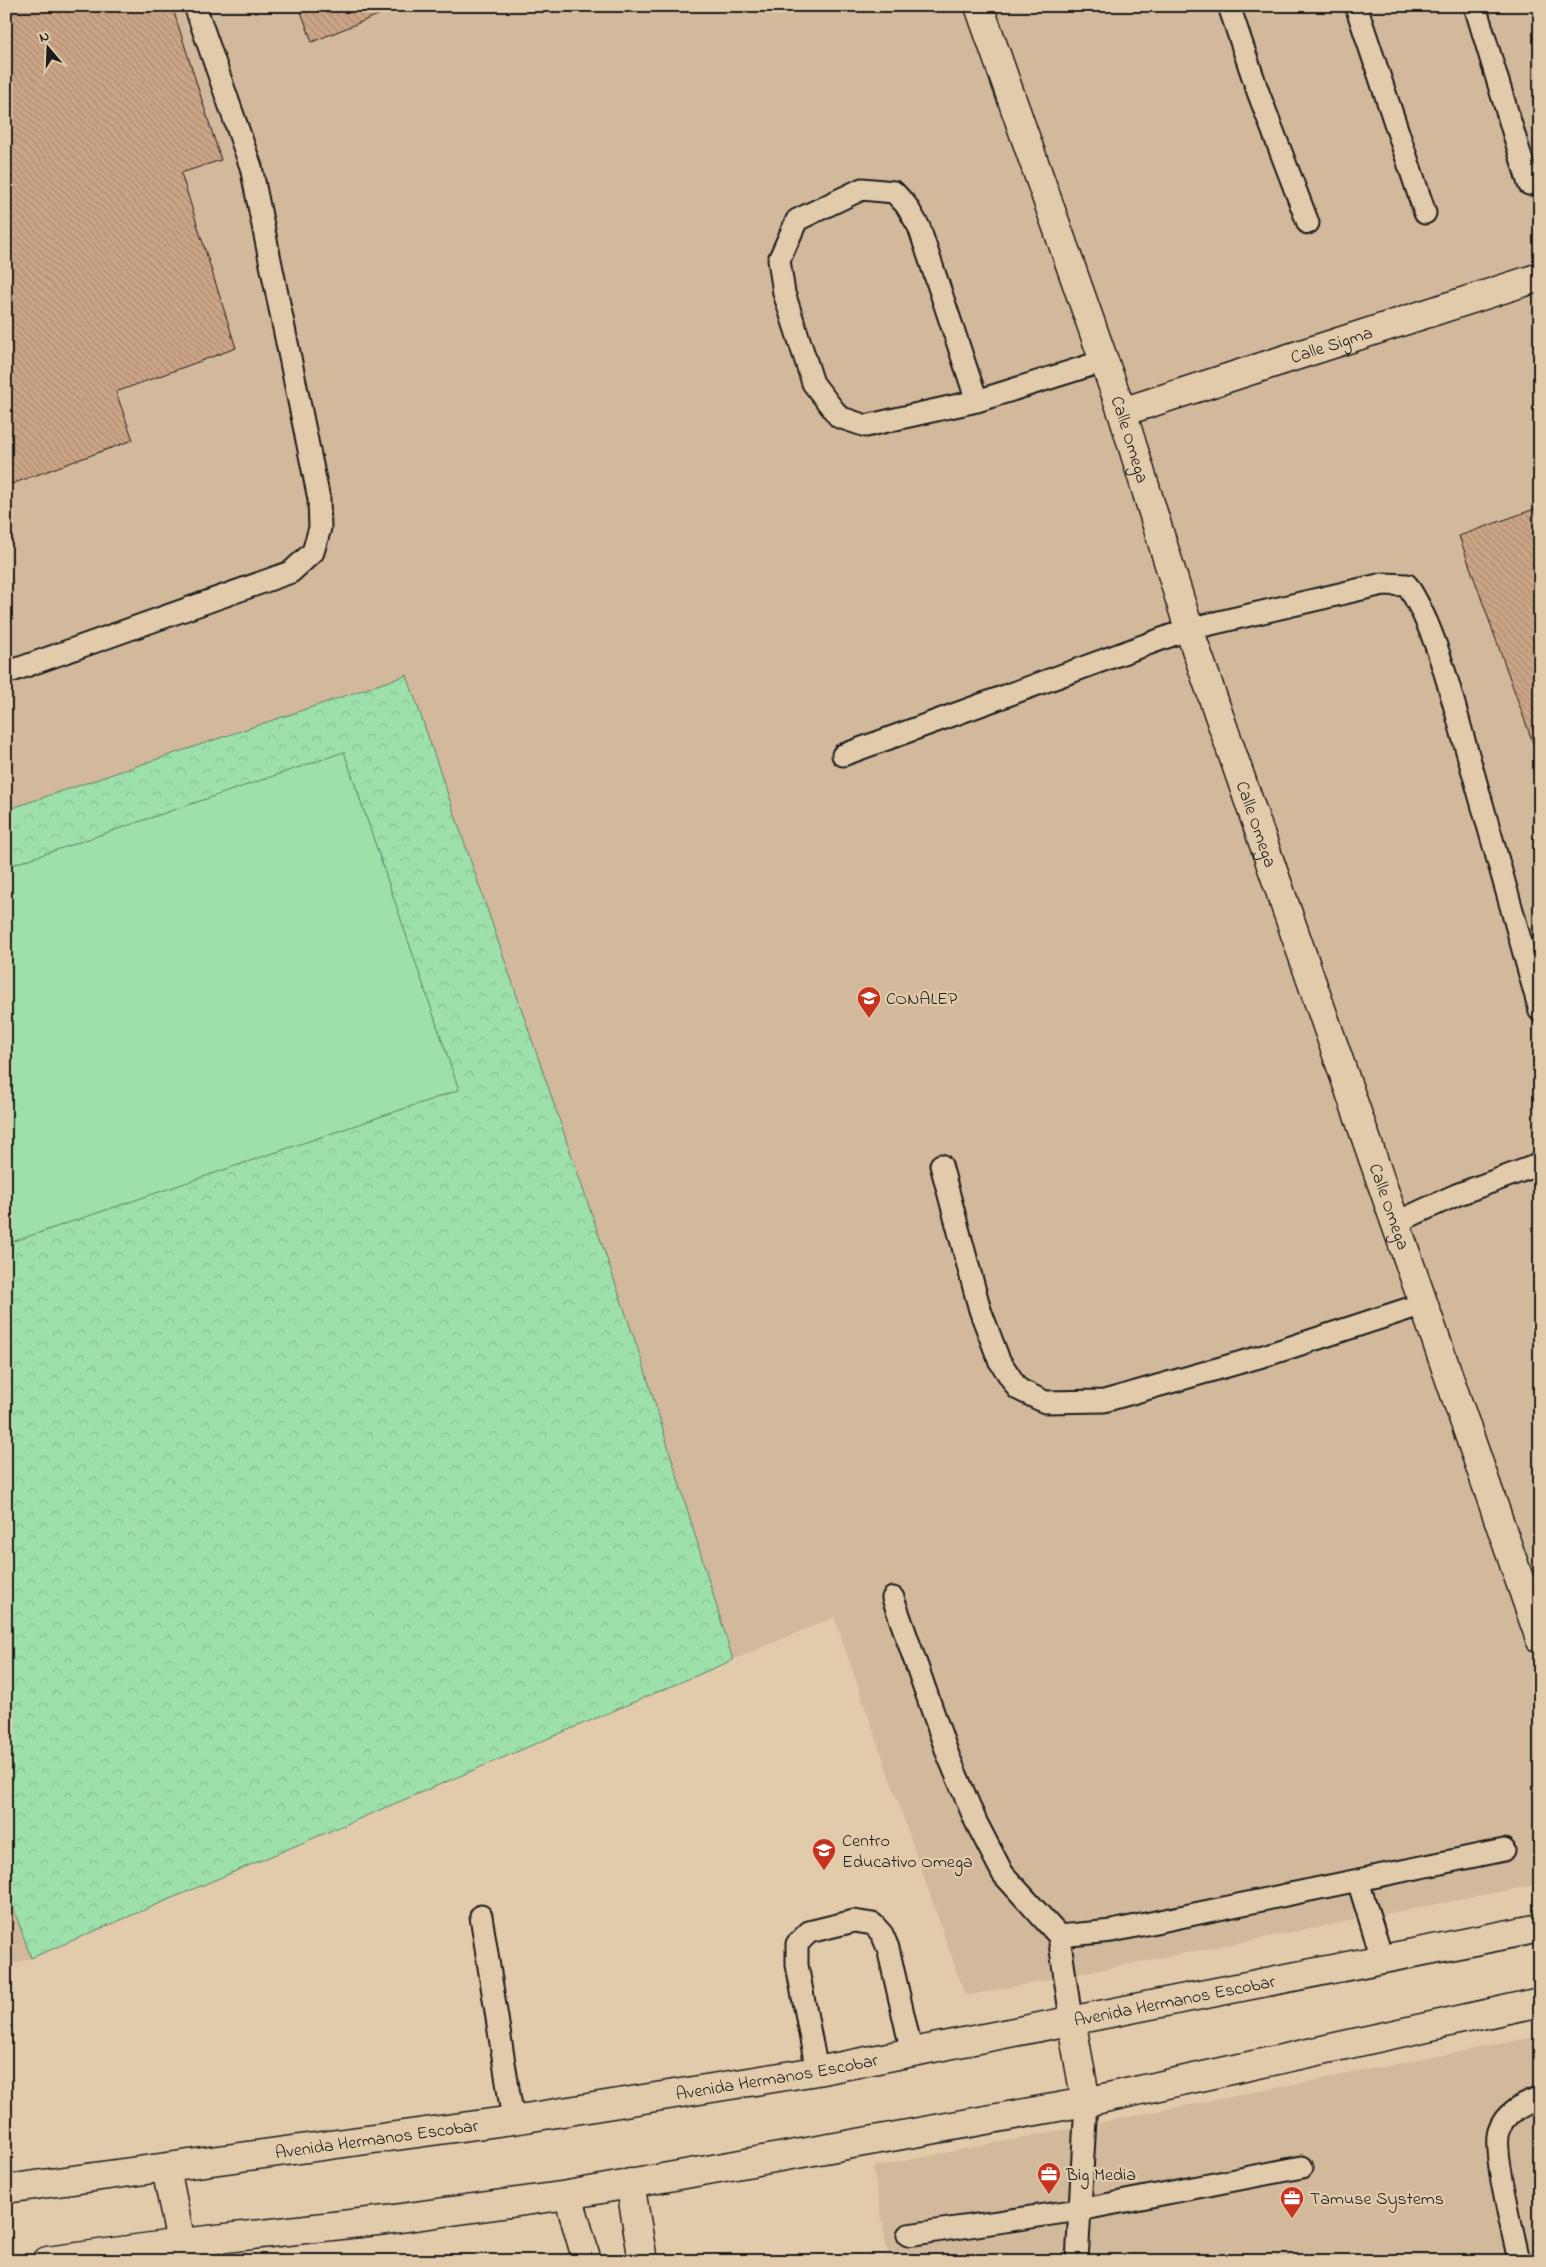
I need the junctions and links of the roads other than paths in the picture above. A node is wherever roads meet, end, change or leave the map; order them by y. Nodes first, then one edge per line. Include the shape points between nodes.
1 (195, 6) edge
2 (979, 6) edge
3 (1230, 6) edge
4 (1356, 6) edge
5 (1474, 6) edge
6 (1529, 184) dead end
7 (1425, 212) dead end
8 (1308, 223) dead end
9 (1540, 277) edge
10 (1104, 361) junction
11 (977, 401) junction
12 (1122, 412) junction
13 (1188, 629) junction
14 (6, 673) edge
15 (844, 755) dead end
16 (1540, 1011) edge
17 (1540, 1164) edge
18 (941, 1165) dead end
19 (1395, 1223) junction
20 (1423, 1304) junction
21 (893, 1598) dead end
22 (1540, 1640) edge
23 (1504, 1850) dead end
24 (1358, 1880) junction
25 (481, 1916) dead end
26 (1540, 1928) edge
27 (1059, 1936) junction
28 (1382, 1958) junction
29 (1540, 2002) edge
30 (1071, 2019) junction
31 (912, 2053) junction
32 (817, 2071) junction
33 (1540, 2098) edge
34 (1086, 2102) junction
35 (513, 2120) junction
36 (1302, 2167) dead end
37 (166, 2168) junction
38 (630, 2183) junction
39 (6, 2189) edge
40 (568, 2195) junction
41 (1079, 2210) junction
42 (908, 2235) dead end
43 (184, 2252) edge
44 (47, 2261) edge
45 (587, 2261) edge
46 (643, 2261) edge
47 (1077, 2261) edge
48 (1519, 2261) edge

1 - 14 lane via 251,167 320,498 320,528 313,552 291,572
2 - 10 main road, Calle Omega
3 - 8 lane via 1258,92
4 - 7 lane
5 - 6 lane
9 - 12 main road, Calle Sigma
10 - 11 lane
10 - 12 main road, Calle Omega
11 - 11 lane via 919,227 894,192 862,189 797,220 779,260 784,293 813,383 839,417 866,426
12 - 13 main road, Calle Omega
13 - 15 lane
13 - 16 lane via 1383,584 1406,585 1418,602 1433,640 1470,759
13 - 19 main road, Calle Omega
17 - 19 lane
18 - 20 lane via 980,1310 998,1360 1018,1389 1045,1402 1104,1401 1270,1354
19 - 20 main road, Calle Omega
20 - 22 main road, Calle Omega
21 - 27 lane via 948,1755 976,1822 1003,1874
23 - 24 lane
24 - 27 lane via 1112,1930
24 - 28 lane
25 - 35 lane
26 - 28 main road, Avenida Hermanos Escobar
27 - 30 lane
28 - 30 main road, Avenida Hermanos Escobar
29 - 34 main road
30 - 31 main road, Avenida Hermanos Escobar
30 - 34 main road
31 - 32 main road, Avenida Hermanos Escobar
31 - 32 lane via 882,1934 873,1924 854,1921 809,1932 797,1944 797,1965
32 - 35 main road, Avenida Hermanos Escobar
33 - 48 lane via 1515,2108 1499,2130 1498,2154
34 - 38 main road
34 - 41 lane
35 - 37 main road, Avenida Hermanos Escobar
36 - 41 lane
37 - 39 main road, Avenida Hermanos Escobar
37 - 43 main road
38 - 40 main road
38 - 46 main road
40 - 43 main road
40 - 45 main road
41 - 42 lane
41 - 47 lane
43 - 44 main road

